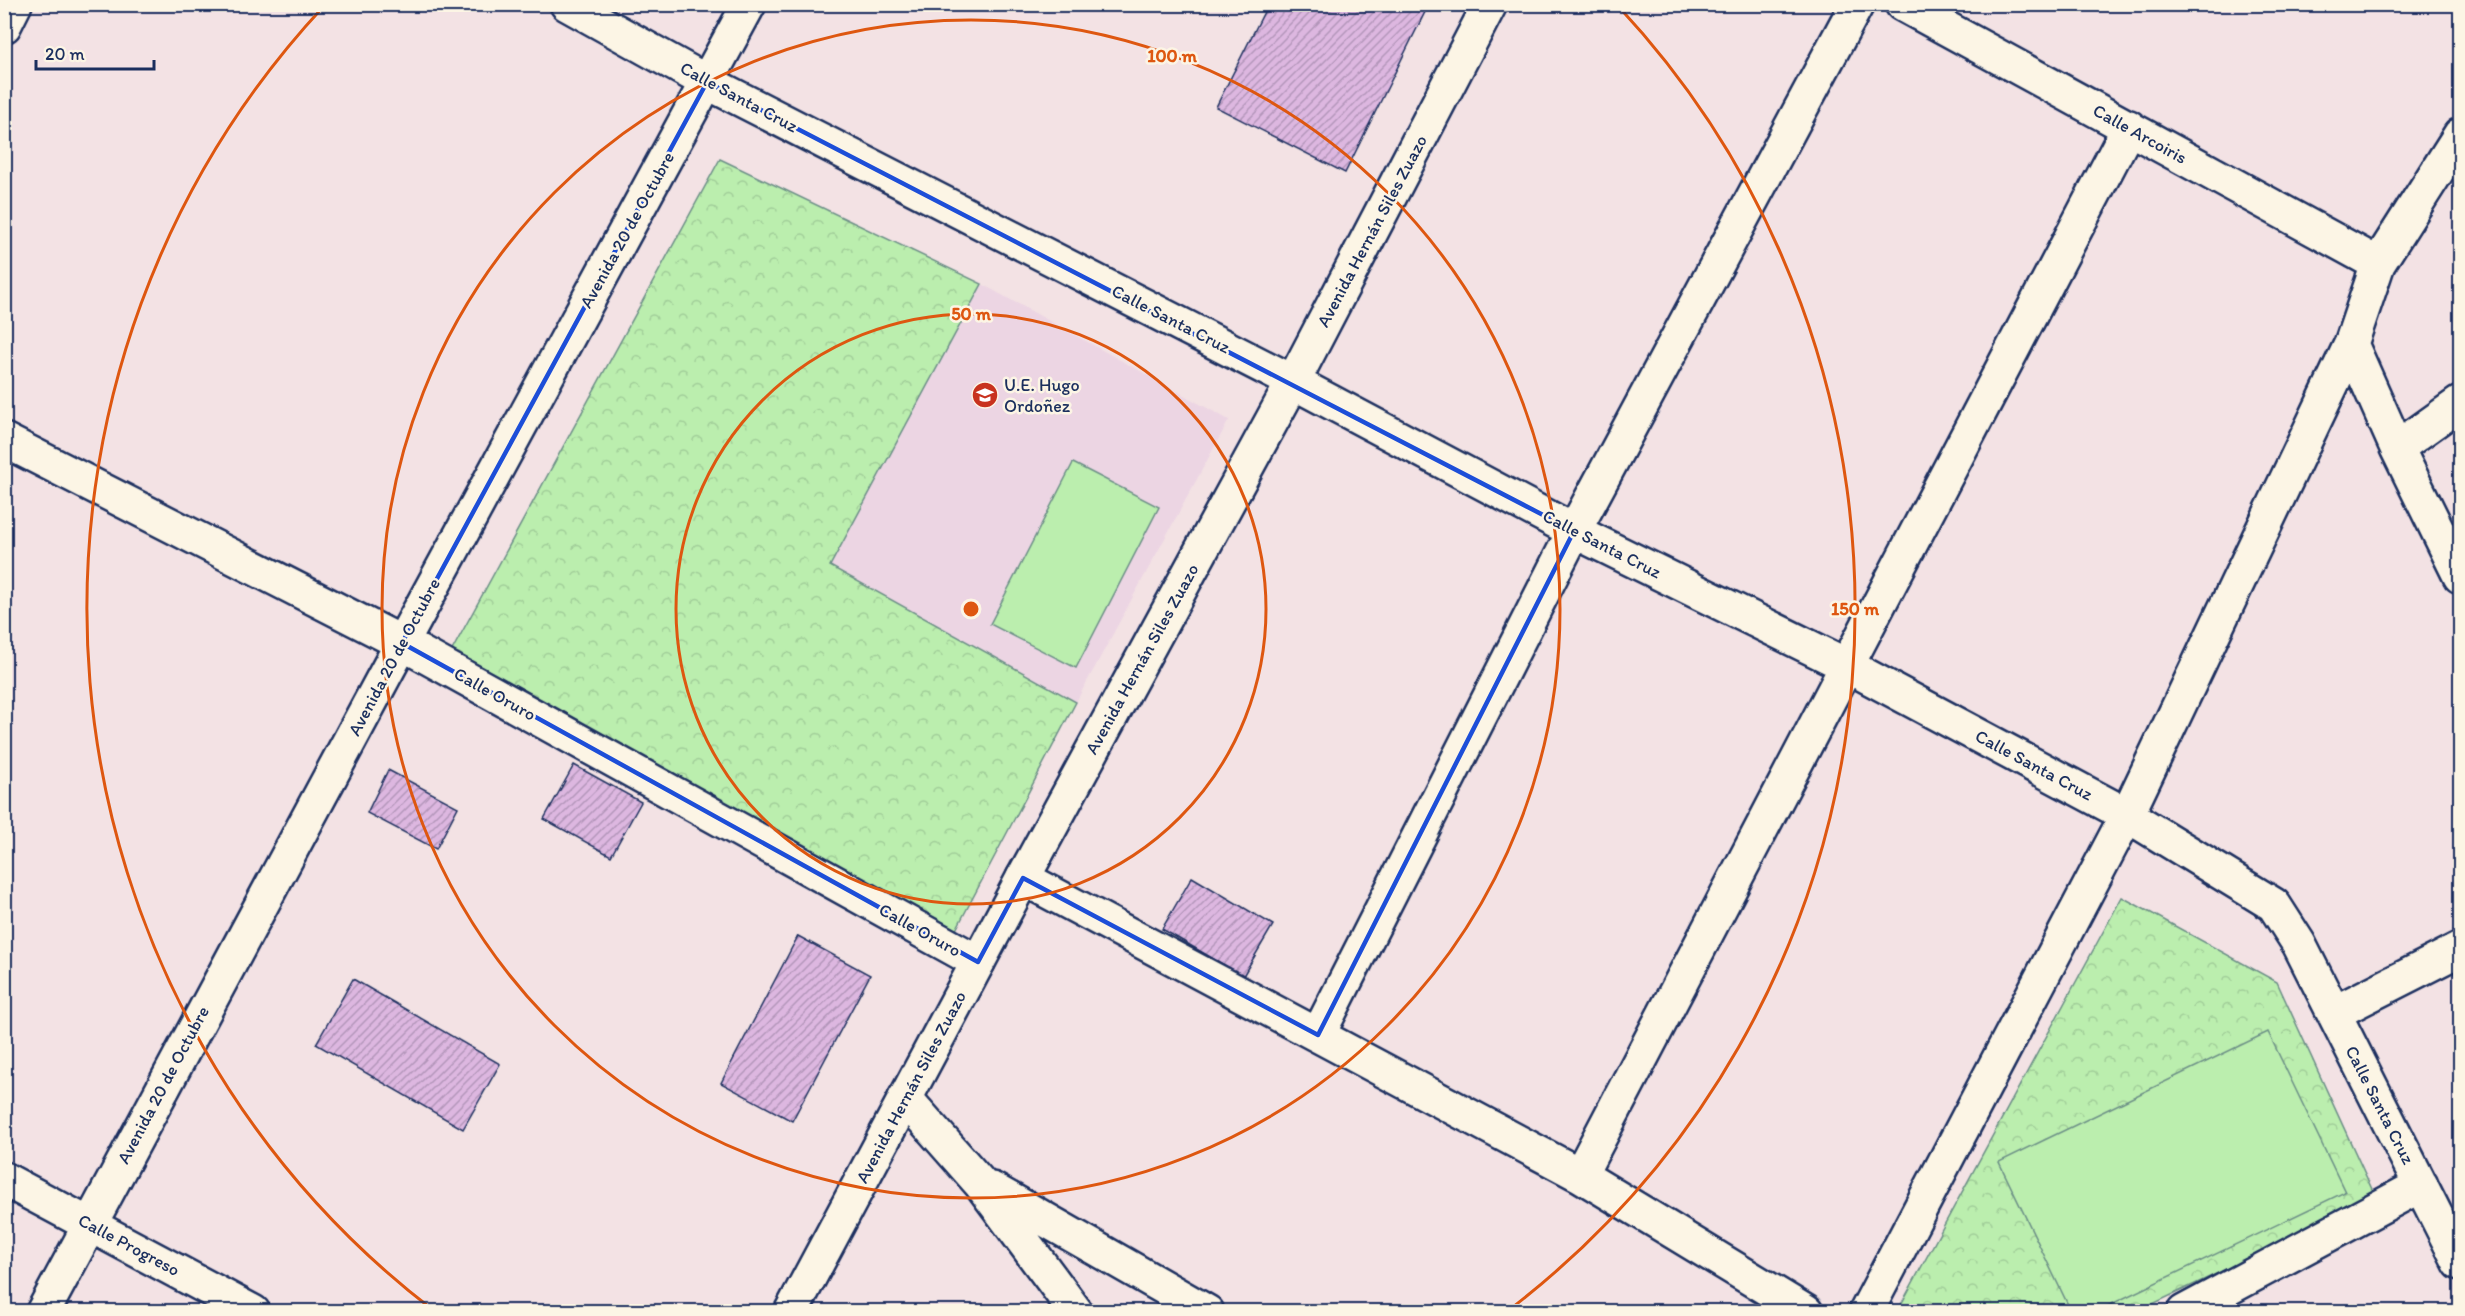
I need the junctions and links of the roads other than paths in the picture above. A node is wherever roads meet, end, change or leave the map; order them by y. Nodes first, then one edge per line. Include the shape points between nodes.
1 (15, 4) edge
2 (567, 4) edge
3 (749, 4) edge
4 (1491, 4) edge
5 (1857, 4) edge
6 (1902, 4) edge
7 (4, 26) edge
8 (707, 82) junction
9 (2129, 127) junction
10 (2460, 135) edge
11 (2378, 264) junction
12 (2351, 344) junction
13 (1293, 382) junction
14 (2460, 403) edge
15 (4, 440) edge
16 (2397, 448) junction
17 (1574, 531) junction
18 (2460, 576) edge
19 (402, 643) junction
20 (1846, 665) junction
21 (2127, 815) junction
22 (1023, 878) junction
23 (2460, 949) edge
24 (978, 962) junction
25 (2334, 1013) junction
26 (1318, 1035) junction
27 (905, 1098) junction
28 (1580, 1175) junction
29 (4, 1179) edge
30 (980, 1183) junction
31 (2421, 1185) junction
32 (88, 1224) junction
33 (2460, 1263) edge
34 (43, 1311) edge
35 (253, 1311) edge
36 (791, 1311) edge
37 (1076, 1311) edge
38 (1208, 1311) edge
39 (1806, 1311) edge
40 (1866, 1311) edge
41 (2184, 1311) edge

1 - 7 street
2 - 8 street, Calle Santa Cruz
3 - 8 street, Avenida 20 de Octubre
4 - 13 street, Avenida Hernán Siles Zuazo
5 - 17 street
6 - 9 street, Calle Arcoiris
8 - 13 street, Calle Santa Cruz
8 - 19 street, Avenida 20 de Octubre
9 - 11 street, Calle Arcoiris
9 - 20 street
10 - 11 street
11 - 12 street
12 - 16 street
12 - 21 street
13 - 17 street, Calle Santa Cruz
13 - 22 street, Avenida Hernán Siles Zuazo
14 - 16 street
15 - 19 street, Calle Oruro
16 - 18 street
17 - 20 street, Calle Santa Cruz
17 - 26 street
19 - 24 street, Calle Oruro
19 - 32 street, Avenida 20 de Octubre
20 - 21 street, Calle Santa Cruz
20 - 28 street
21 - 25 street, Calle Santa Cruz via 2274,905
21 - 40 street
22 - 24 street, Avenida Hernán Siles Zuazo
22 - 26 street
23 - 25 street
24 - 27 street, Avenida Hernán Siles Zuazo
25 - 31 street, Calle Santa Cruz
26 - 28 street
27 - 30 street
27 - 36 street, Avenida Hernán Siles Zuazo
28 - 39 street
29 - 32 street, Calle Progreso
30 - 37 street
30 - 38 street
31 - 33 street, Calle Santa Cruz
31 - 41 street
32 - 34 street, Avenida 20 de Octubre
32 - 35 street, Calle Progreso

